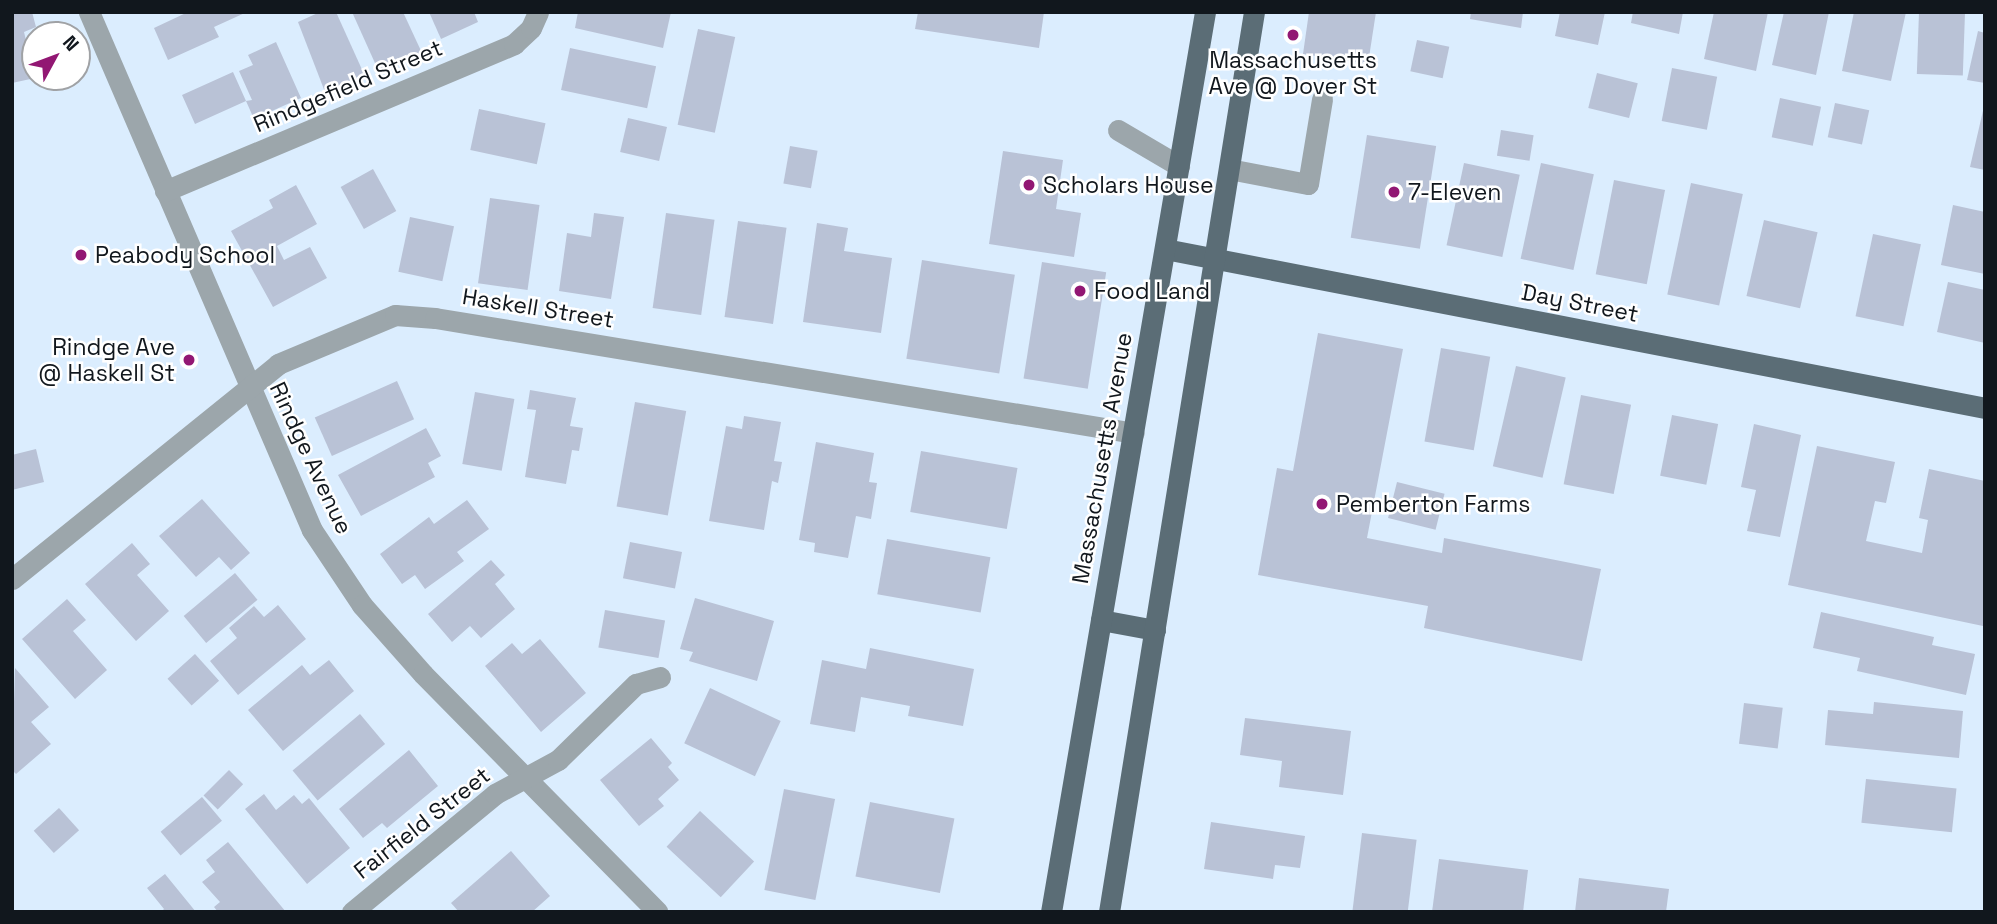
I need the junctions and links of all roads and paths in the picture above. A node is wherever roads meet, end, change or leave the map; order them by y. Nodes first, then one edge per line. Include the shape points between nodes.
1 (89, 12) edge
2 (538, 12) edge
3 (1205, 12) edge
4 (1254, 12) edge
5 (1322, 99) dead end
6 (1118, 130) dead end
7 (1180, 166) junction
8 (1229, 169) junction
9 (165, 191) junction
10 (1165, 250) junction
11 (1215, 259) junction
12 (249, 389) junction
13 (1985, 408) edge
14 (1134, 433) junction
15 (12, 579) edge
16 (1101, 620) junction
17 (1155, 630) junction
18 (660, 677) dead end
19 (526, 777) junction
20 (352, 912) edge
21 (658, 912) edge
22 (1051, 912) edge
23 (1109, 912) edge

1 - 9 street, Rindge Avenue
2 - 9 street, Rindgefield Street via 531,28 514,44
3 - 7 main road, Massachusetts Avenue
4 - 8 main road
5 - 8 street via 1308,184
6 - 7 street
7 - 10 main road, Massachusetts Avenue
8 - 11 main road
9 - 12 street, Rindge Avenue
10 - 11 main road, Day Street
10 - 14 main road, Massachusetts Avenue
11 - 13 main road, Day Street
11 - 17 main road
12 - 14 street, Haskell Street via 278,364 395,315
12 - 15 street, Haskell Street
12 - 19 street, Rindge Avenue via 312,530 340,573 423,674
14 - 16 main road, Massachusetts Avenue
16 - 17 main road
16 - 22 main road, Massachusetts Avenue
17 - 23 main road
18 - 19 street, Fairfield Street via 636,684 558,760
19 - 20 street, Fairfield Street via 495,793
19 - 21 street, Rindge Avenue

